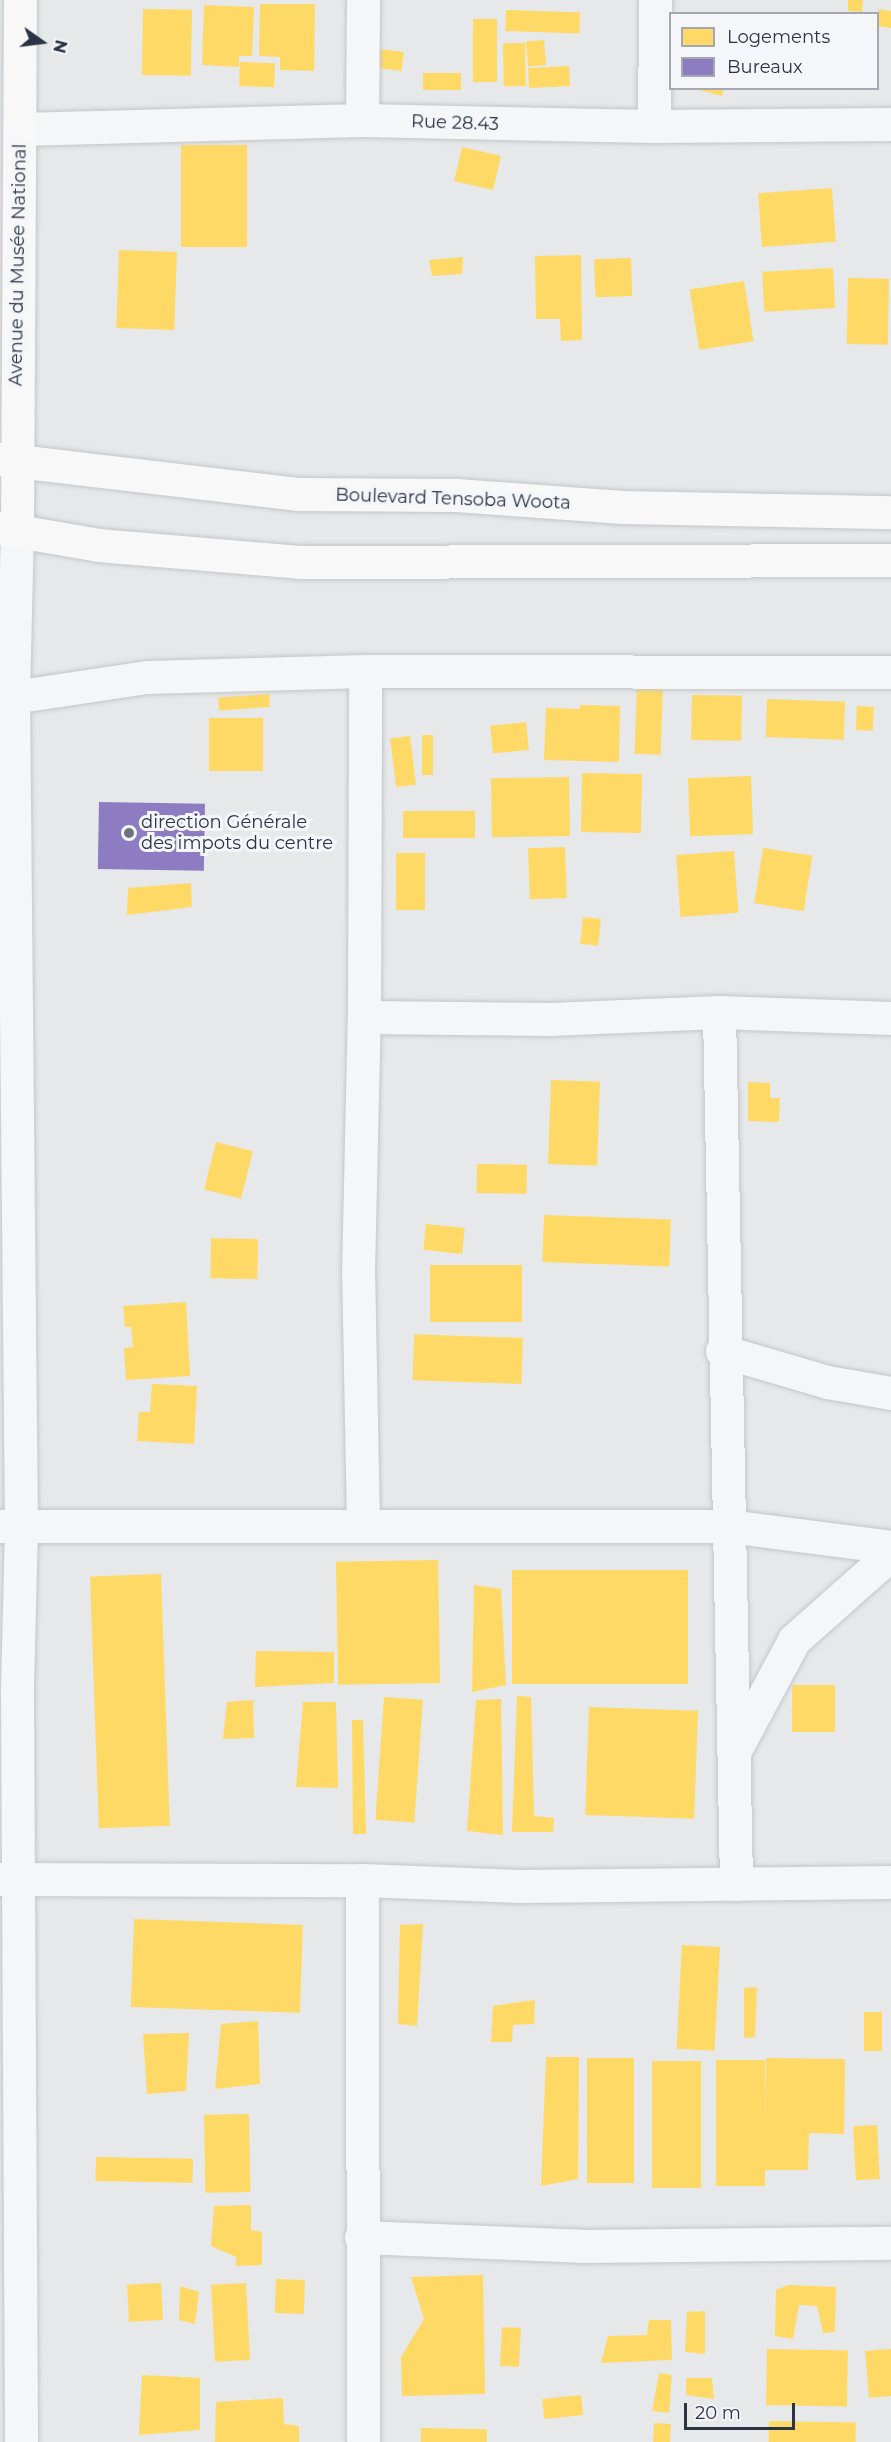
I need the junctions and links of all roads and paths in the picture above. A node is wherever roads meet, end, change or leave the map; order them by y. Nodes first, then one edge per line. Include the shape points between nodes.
1 (20, 0) edge
2 (363, 0) edge
3 (655, 0) edge
4 (362, 120) junction
5 (891, 124) edge
6 (654, 126) junction
7 (20, 129) junction
8 (8, 460) edge
9 (891, 512) edge
10 (9, 529) edge
11 (891, 560) edge
12 (365, 671) junction
13 (891, 672) edge
14 (13, 697) junction
15 (719, 1012) junction
16 (364, 1017) junction
17 (891, 1018) edge
18 (722, 1351) junction
19 (891, 1393) edge
20 (363, 1525) junction
21 (10, 1526) edge
22 (728, 1526) junction
23 (891, 1547) edge
24 (891, 1554) edge
25 (733, 1753) junction
26 (10, 1879) edge
27 (362, 1880) junction
28 (891, 1882) edge
29 (735, 1884) junction
30 (361, 2236) junction
31 (891, 2243) edge
32 (21, 2442) edge
33 (363, 2442) edge

1 - 7 main road, Avenue du Musée National
2 - 4 street
3 - 6 street
4 - 6 street, Rue 28.43
4 - 7 street, Rue 28.43
5 - 6 street, Rue 28.43
7 - 8 main road, Avenue du Musée National
8 - 9 main road, Boulevard Tensoba Woota via 300,494 456,495 623,507
8 - 10 main road, Avenue du Musée National
10 - 11 main road via 98,545 299,562
10 - 14 street
12 - 13 street
12 - 14 street via 147,677
12 - 16 street
14 - 21 street
15 - 16 street via 550,1019
15 - 17 street
15 - 18 street
16 - 20 street via 358,1272
18 - 19 street via 827,1382
18 - 22 street
20 - 21 street
20 - 22 street
21 - 26 street via 17,1694
22 - 23 street
22 - 25 street
24 - 25 street via 794,1640
25 - 29 street
26 - 27 street
26 - 32 street
27 - 29 street via 520,1886
27 - 30 street
28 - 29 street
30 - 31 street via 581,2246
30 - 33 street

